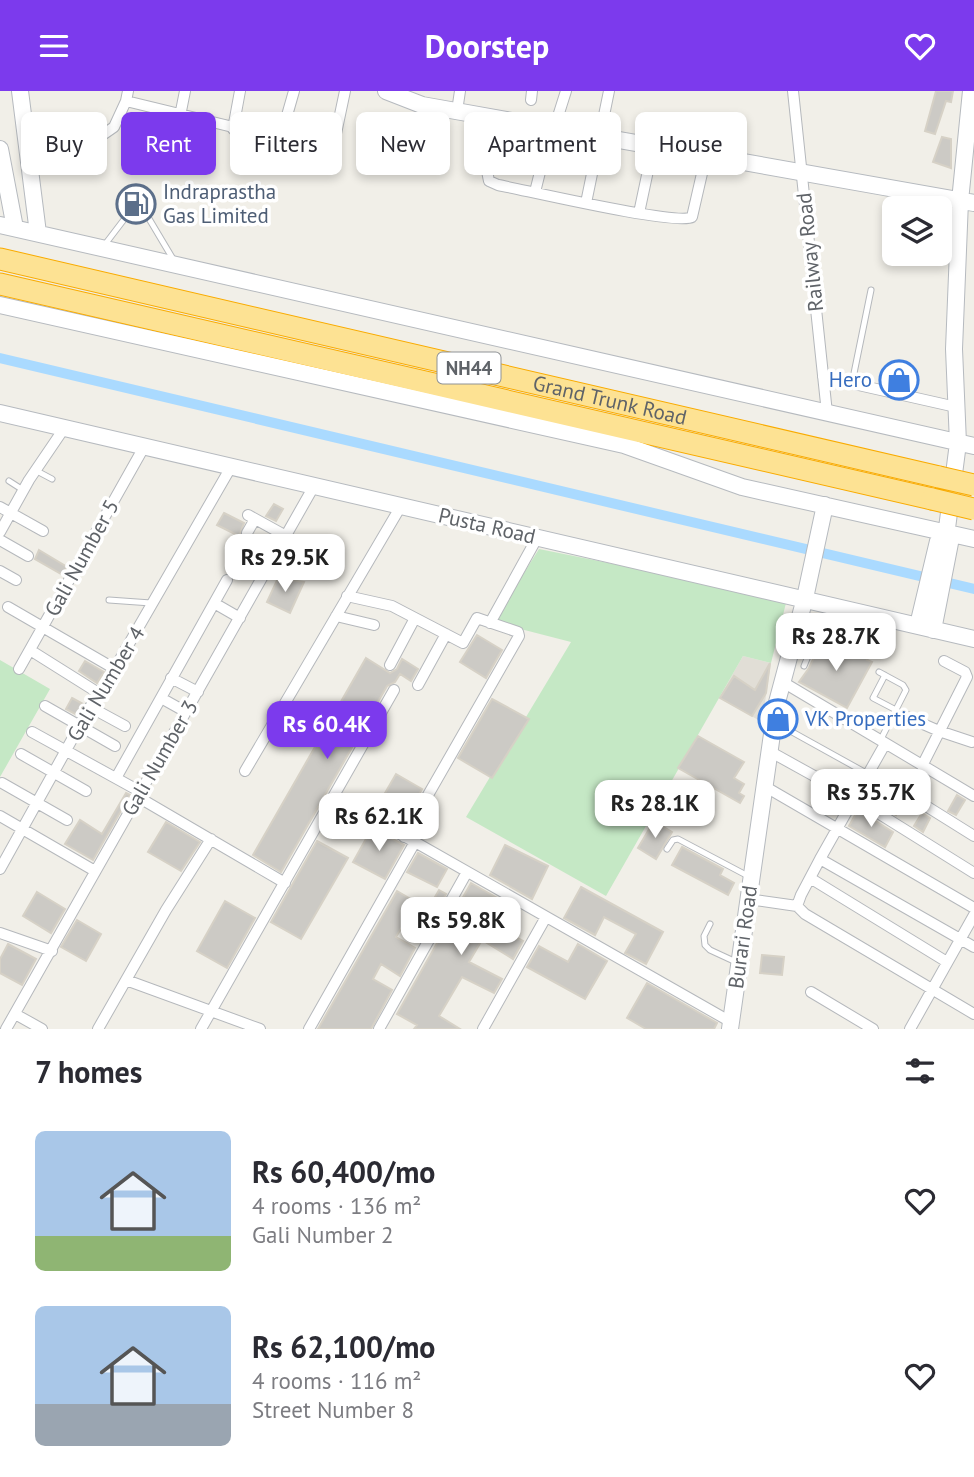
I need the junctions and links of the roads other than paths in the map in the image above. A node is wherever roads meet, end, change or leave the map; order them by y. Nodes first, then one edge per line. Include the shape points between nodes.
1 (20, 91) edge
2 (185, 91) edge
3 (240, 91) edge
4 (294, 91) edge
5 (345, 91) edge
6 (386, 91) edge
7 (460, 91) edge
8 (566, 91) edge
9 (609, 91) edge
10 (793, 91) edge
11 (971, 91) edge
12 (127, 96) edge
13 (407, 96) edge
14 (457, 111) junction
15 (23, 112) edge
16 (169, 112) edge
17 (181, 112) edge
18 (236, 112) edge
19 (288, 112) edge
20 (340, 112) edge
21 (464, 112) edge
22 (559, 112) edge
23 (605, 112) edge
24 (107, 132) edge
25 (0, 149) edge
26 (747, 163) edge
27 (802, 173) junction
28 (30, 175) edge
29 (488, 175) edge
30 (540, 175) edge
31 (592, 175) edge
32 (647, 175) edge
33 (702, 175) edge
34 (535, 193) junction
35 (967, 202) edge
36 (586, 203) junction
37 (639, 213) junction
38 (7, 226) edge
39 (37, 233) junction
40 (103, 248) junction
41 (0, 259) edge
42 (177, 265) junction
43 (0, 284) edge
44 (871, 290) dead end
45 (0, 305) edge
46 (823, 377) junction
47 (852, 383) junction
48 (956, 407) junction
49 (0, 413) edge
50 (827, 413) junction
51 (587, 420) junction
52 (65, 427) junction
53 (624, 445) junction
54 (966, 445) edge
55 (144, 447) junction
56 (231, 467) junction
57 (35, 470) junction
58 (52, 479) dead end
59 (9, 481) dead end
60 (974, 485) edge
61 (314, 486) junction
62 (23, 490) junction
63 (825, 505) junction
64 (401, 506) junction
65 (974, 509) edge
66 (5, 510) edge
67 (43, 531) dead end
68 (0, 532) edge
69 (247, 533) dead end
70 (946, 535) junction
71 (286, 536) junction
72 (537, 538) junction
73 (974, 539) edge
74 (0, 540) edge
75 (27, 556) dead end
76 (0, 571) edge
77 (16, 580) dead end
78 (226, 580) dead end
79 (806, 592) junction
80 (347, 596) junction
81 (109, 600) dead end
82 (154, 603) junction
83 (214, 603) junction
84 (8, 607) dead end
85 (336, 617) junction
86 (240, 618) junction
87 (415, 618) junction
88 (798, 622) junction
89 (490, 623) junction
90 (374, 625) dead end
91 (43, 627) junction
92 (925, 627) junction
93 (818, 632) junction
94 (446, 634) junction
95 (974, 639) edge
96 (850, 648) dead end
97 (30, 650) junction
98 (944, 661) dead end
99 (390, 665) dead end
100 (804, 666) dead end
101 (19, 669) dead end
102 (115, 669) junction
103 (172, 678) junction
104 (970, 679) edge
105 (781, 681) junction
106 (418, 685) dead end
107 (394, 690) dead end
108 (198, 692) junction
109 (100, 694) junction
110 (160, 698) junction
111 (45, 706) dead end
112 (90, 707) junction
113 (896, 710) junction
114 (186, 712) junction
115 (907, 717) dead end
116 (773, 722) junction
117 (79, 726) junction
118 (125, 726) dead end
119 (939, 731) junction
120 (32, 732) dead end
121 (972, 742) dead end
122 (883, 743) junction
123 (115, 746) dead end
124 (66, 751) junction
125 (769, 751) junction
126 (21, 754) dead end
127 (922, 766) junction
128 (245, 771) dead end
129 (54, 772) junction
130 (869, 773) junction
131 (116, 778) junction
132 (2, 783) dead end
133 (764, 786) junction
134 (86, 791) dead end
135 (140, 795) junction
136 (974, 796) edge
137 (854, 798) junction
138 (332, 799) junction
139 (38, 803) junction
140 (0, 817) edge
141 (67, 820) dead end
142 (23, 829) junction
143 (836, 829) junction
144 (974, 836) edge
145 (211, 839) junction
146 (410, 840) junction
147 (667, 849) dead end
148 (820, 859) junction
149 (0, 869) edge
150 (95, 871) junction
151 (467, 872) junction
152 (974, 873) edge
153 (751, 877) junction
154 (810, 878) junction
155 (285, 883) junction
156 (748, 899) junction
157 (797, 906) junction
158 (974, 908) edge
159 (974, 915) edge
160 (547, 917) junction
161 (710, 924) dead end
162 (0, 933) edge
163 (960, 939) junction
164 (974, 947) edge
165 (51, 951) junction
166 (947, 962) junction
167 (739, 964) junction
168 (126, 980) junction
169 (932, 989) junction
170 (811, 992) dead end
171 (211, 1011) junction
172 (15, 1014) junction
173 (974, 1014) edge
174 (731, 1025) edge
175 (6, 1029) edge
176 (42, 1029) edge
177 (98, 1029) edge
178 (201, 1029) edge
179 (260, 1029) edge
180 (309, 1029) edge
181 (379, 1029) edge
182 (483, 1029) edge
183 (873, 1029) edge
184 (910, 1029) edge

1 - 15 main road
2 - 17 street
3 - 18 street
4 - 19 street
5 - 20 street
6 - 13 main road
7 - 14 street
8 - 22 street
9 - 23 street
10 - 27 street, Railway Road
11 - 35 main road
12 - 16 street
12 - 24 street via 114,127
13 - 14 main road
14 - 21 main road
25 - 38 main road
26 - 27 main road
27 - 35 main road
27 - 46 street, Railway Road
28 - 39 main road
29 - 34 street via 498,185
30 - 34 street
31 - 36 street
32 - 37 street
33 - 37 street via 688,220
34 - 36 street
35 - 48 main road via 954,349
36 - 37 street
38 - 39 main road
39 - 40 main road
40 - 42 main road
40 - 42 lane via 132,209 145,212
41 - 60 highway, Grand Trunk Road / NH44, bridge
42 - 50 main road
43 - 51 highway, Grand Trunk Road / NH44
44 - 47 lane
45 - 53 main road
46 - 47 street
46 - 50 street, Railway Road
47 - 48 street
48 - 54 main road
49 - 52 main road, Pusta Road
50 - 54 main road
51 - 53 main road
51 - 65 highway, Grand Trunk Road / NH44, bridge
52 - 55 main road, Pusta Road
52 - 57 street
53 - 63 main road via 743,487
54 - 70 main road
55 - 56 main road, Pusta Road
55 - 91 street, Gali Number 5
56 - 61 main road, Pusta Road
56 - 82 street, Gali Number 4
57 - 58 lane
57 - 62 street
59 - 62 lane
61 - 64 main road, Pusta Road
61 - 71 street, Gali Number 3
62 - 66 street
63 - 70 main road
63 - 79 main road, Burari Road
64 - 72 main road, Pusta Road
64 - 80 street
66 - 67 street
66 - 68 street
69 - 71 street via 252,517
70 - 73 main road
70 - 92 main road via 938,541
71 - 86 street, Gali Number 3
72 - 79 main road, Pusta Road
72 - 89 street
74 - 75 street
76 - 77 street
78 - 83 street
79 - 88 main road, Burari Road
79 - 92 main road, Pusta Road
80 - 85 street
80 - 87 street via 392,606
81 - 82 lane
82 - 102 street, Gali Number 4
83 - 86 street
83 - 103 street
84 - 91 street
85 - 90 street
85 - 128 street
86 - 108 street, Gali Number 3
87 - 94 street
87 - 99 street
88 - 93 lane
88 - 105 main road, Burari Road
89 - 94 street via 477,618 463,643
89 - 146 street via 516,630 519,636
91 - 97 street, Gali Number 5
91 - 102 street
92 - 95 main road, Pusta Road
93 - 96 lane
93 - 100 lane
94 - 106 street
97 - 101 street, Gali Number 5
97 - 109 street
98 - 104 street via 965,671
102 - 109 street, Gali Number 4
103 - 108 street
103 - 110 street
104 - 119 street
105 - 116 main road, Burari Road
105 - 122 street
107 - 138 street
108 - 114 street, Gali Number 3
109 - 112 street, Gali Number 4
110 - 114 street
110 - 131 street
111 - 117 street
112 - 117 street, Gali Number 4
112 - 118 street
113 - 113 lane via 906,690 882,673 873,698
113 - 122 lane
114 - 135 street, Gali Number 3
115 - 119 street
116 - 125 main road, Burari Road
116 - 130 lane
117 - 123 street
117 - 124 street, Gali Number 4
119 - 121 street
119 - 127 street
120 - 124 street
122 - 127 street
122 - 130 street
124 - 129 street, Gali Number 4
124 - 131 street
125 - 133 main road, Burari Road
125 - 137 street
126 - 129 street
127 - 136 street
129 - 134 street
129 - 139 street, Gali Number 4
130 - 137 street
130 - 144 street
131 - 135 street
132 - 139 street
133 - 143 street
133 - 153 main road, Burari Road
135 - 145 street
135 - 150 street, Gali Number 3
137 - 143 street
137 - 152 street
138 - 146 street
138 - 155 street
139 - 141 street
139 - 142 street, Gali Number 4
140 - 142 street
142 - 149 street, Gali Number 4
142 - 150 street
143 - 148 street
143 - 158 street
145 - 155 street
145 - 168 street
146 - 151 street
146 - 180 street
147 - 153 lane via 678,839
148 - 154 street
148 - 163 street
150 - 165 street, Gali Number 3
151 - 160 street
151 - 181 street
153 - 156 main road, Burari Road
154 - 157 street
154 - 166 street
155 - 171 street
156 - 157 street
156 - 167 main road, Burari Road
157 - 169 street
159 - 163 street
160 - 174 street
160 - 182 street
161 - 167 lane via 704,936 707,948
162 - 165 street
163 - 164 street
163 - 166 street
165 - 172 street, Gali Number 3
166 - 169 street
167 - 174 main road, Burari Road
168 - 171 street
168 - 177 street
169 - 173 street
169 - 184 street
170 - 183 street
171 - 178 street
171 - 179 street
172 - 175 street, Gali Number 3
172 - 176 street

